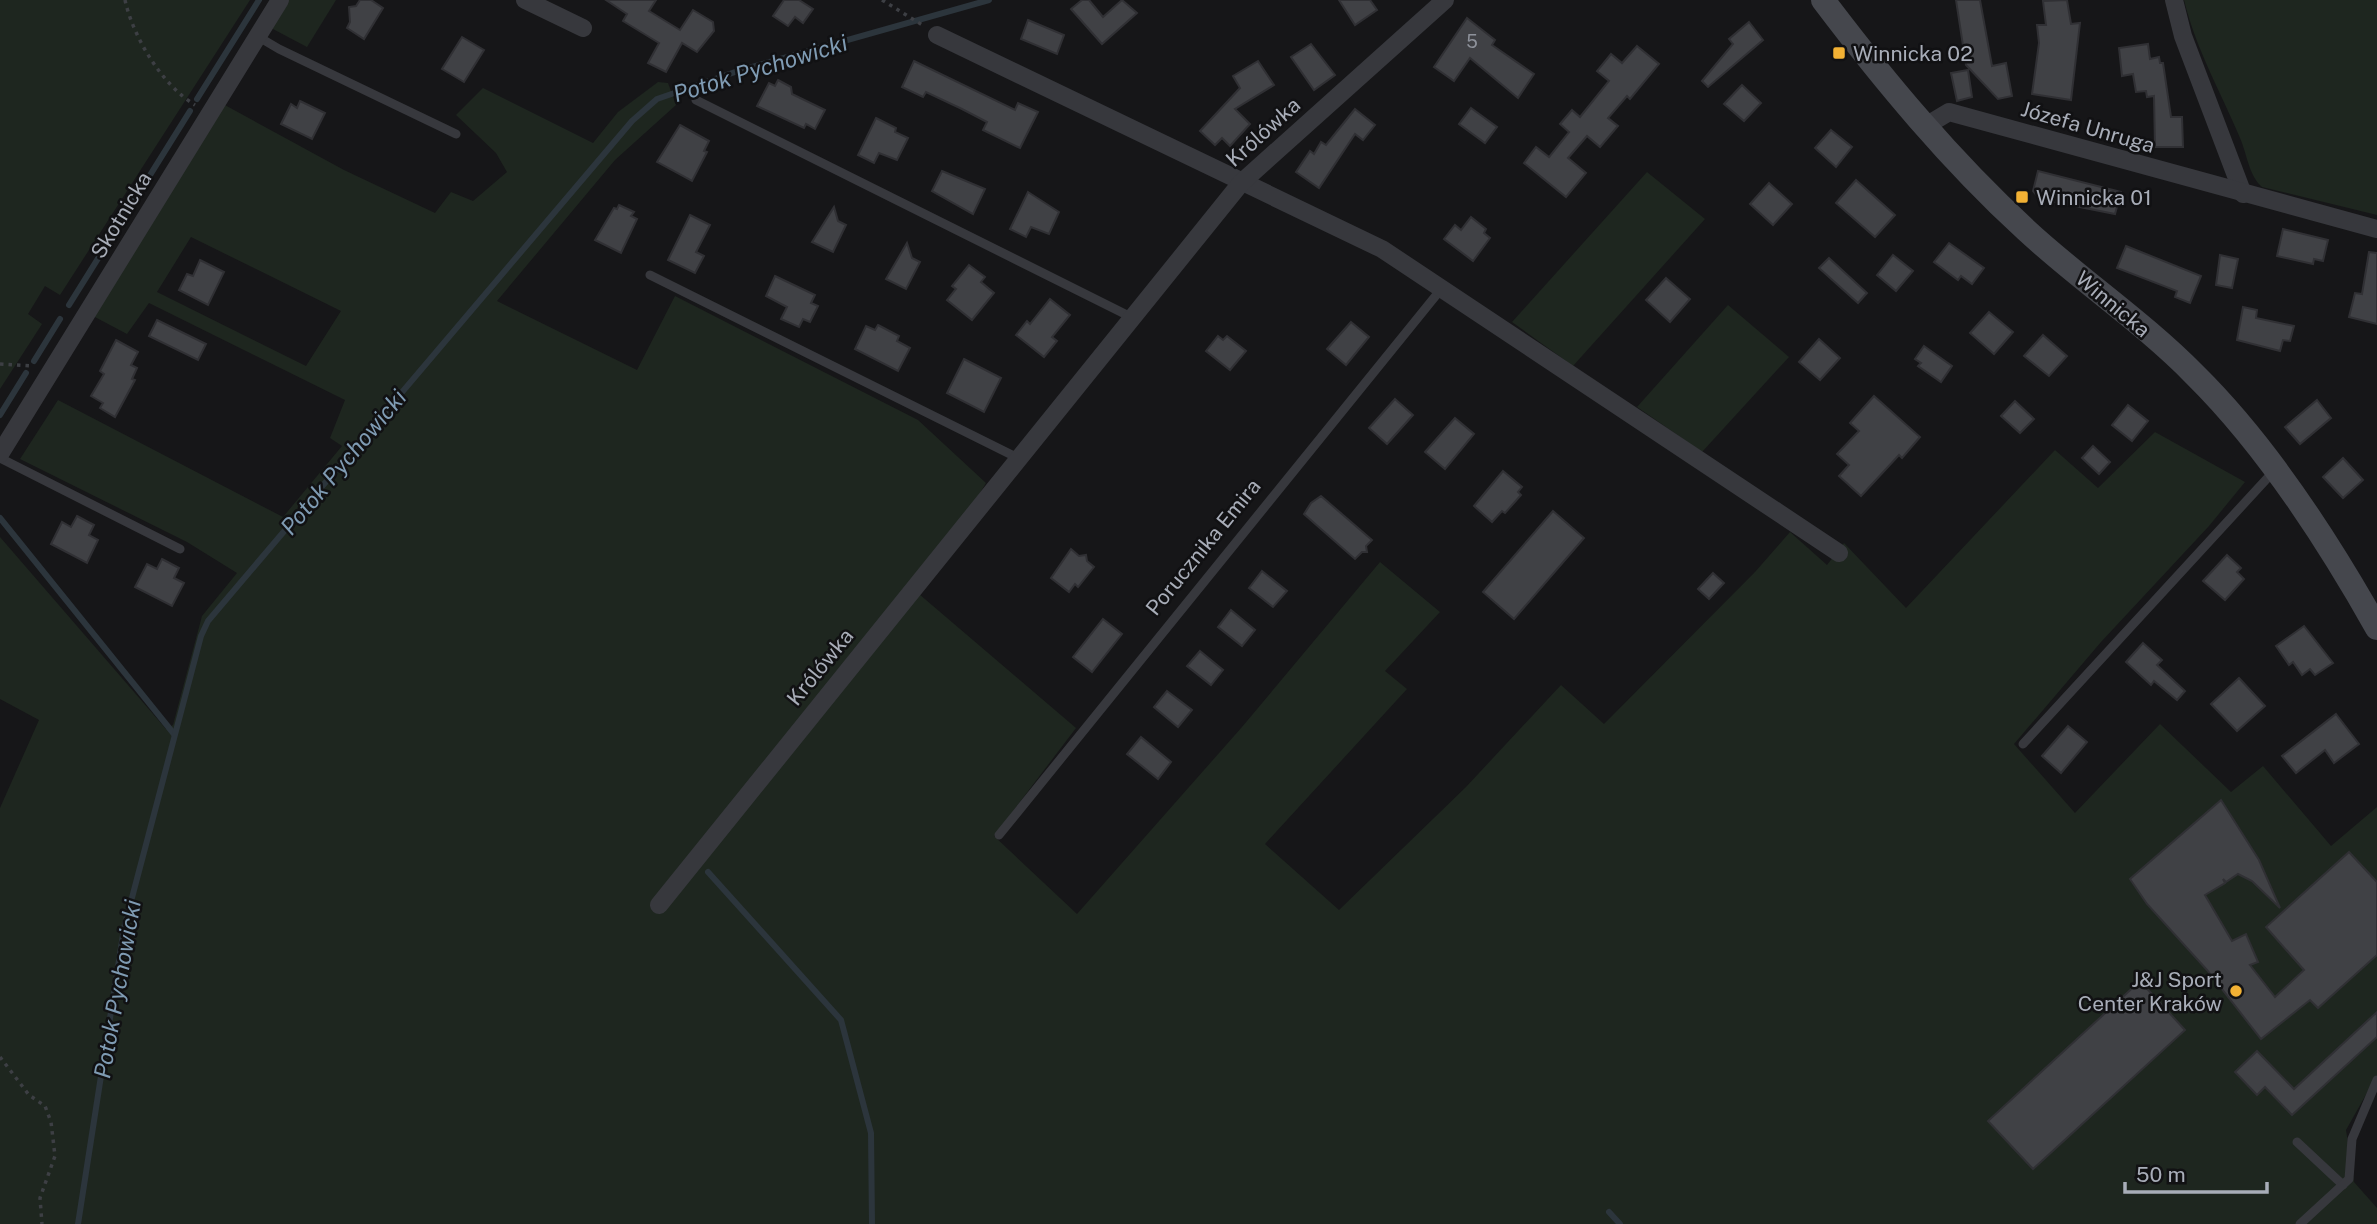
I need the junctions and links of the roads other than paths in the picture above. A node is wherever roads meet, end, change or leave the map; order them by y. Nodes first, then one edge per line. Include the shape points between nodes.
1 (280, 0) edge
2 (525, 0) edge
3 (1445, 0) edge
4 (1823, 0) edge
5 (2174, 0) edge
6 (583, 28) dead end
7 (930, 30) road end
8 (257, 36) junction
9 (696, 100) dead end
10 (1924, 127) junction
11 (456, 134) dead end
12 (1241, 183) junction
13 (2243, 194) junction
14 (2377, 229) edge
15 (650, 275) dead end
16 (1442, 288) junction
17 (1133, 318) junction
18 (0, 456) edge
19 (1018, 458) junction
20 (2274, 470) junction
21 (180, 549) dead end
22 (1839, 553) dead end
23 (2377, 628) edge
24 (2023, 744) dead end
25 (999, 835) dead end
26 (659, 905) dead end
27 (2377, 1080) edge
28 (2297, 1142) dead end
29 (2343, 1185) junction
30 (2300, 1224) edge

1 - 8 street, Skotnicka
2 - 6 street
3 - 12 street, Królówka
4 - 10 street, Winnicka
5 - 13 street via 2183,36
7 - 12 street
8 - 11 lane
8 - 18 street, Skotnicka
9 - 17 lane
10 - 13 street, Józefa Unruga via 1950,112
10 - 20 street, Winnicka via 2027,231 2194,374
12 - 16 street via 1382,249
12 - 17 street, Królówka
13 - 14 street, Józefa Unruga
15 - 19 lane
16 - 22 street
16 - 25 lane, Porucznika Emira
17 - 19 street, Królówka
18 - 21 lane
19 - 26 street, Królówka
20 - 23 street, Winnicka
20 - 24 lane
27 - 29 lane via 2352,1139 2351,1172
28 - 29 lane
29 - 30 lane

